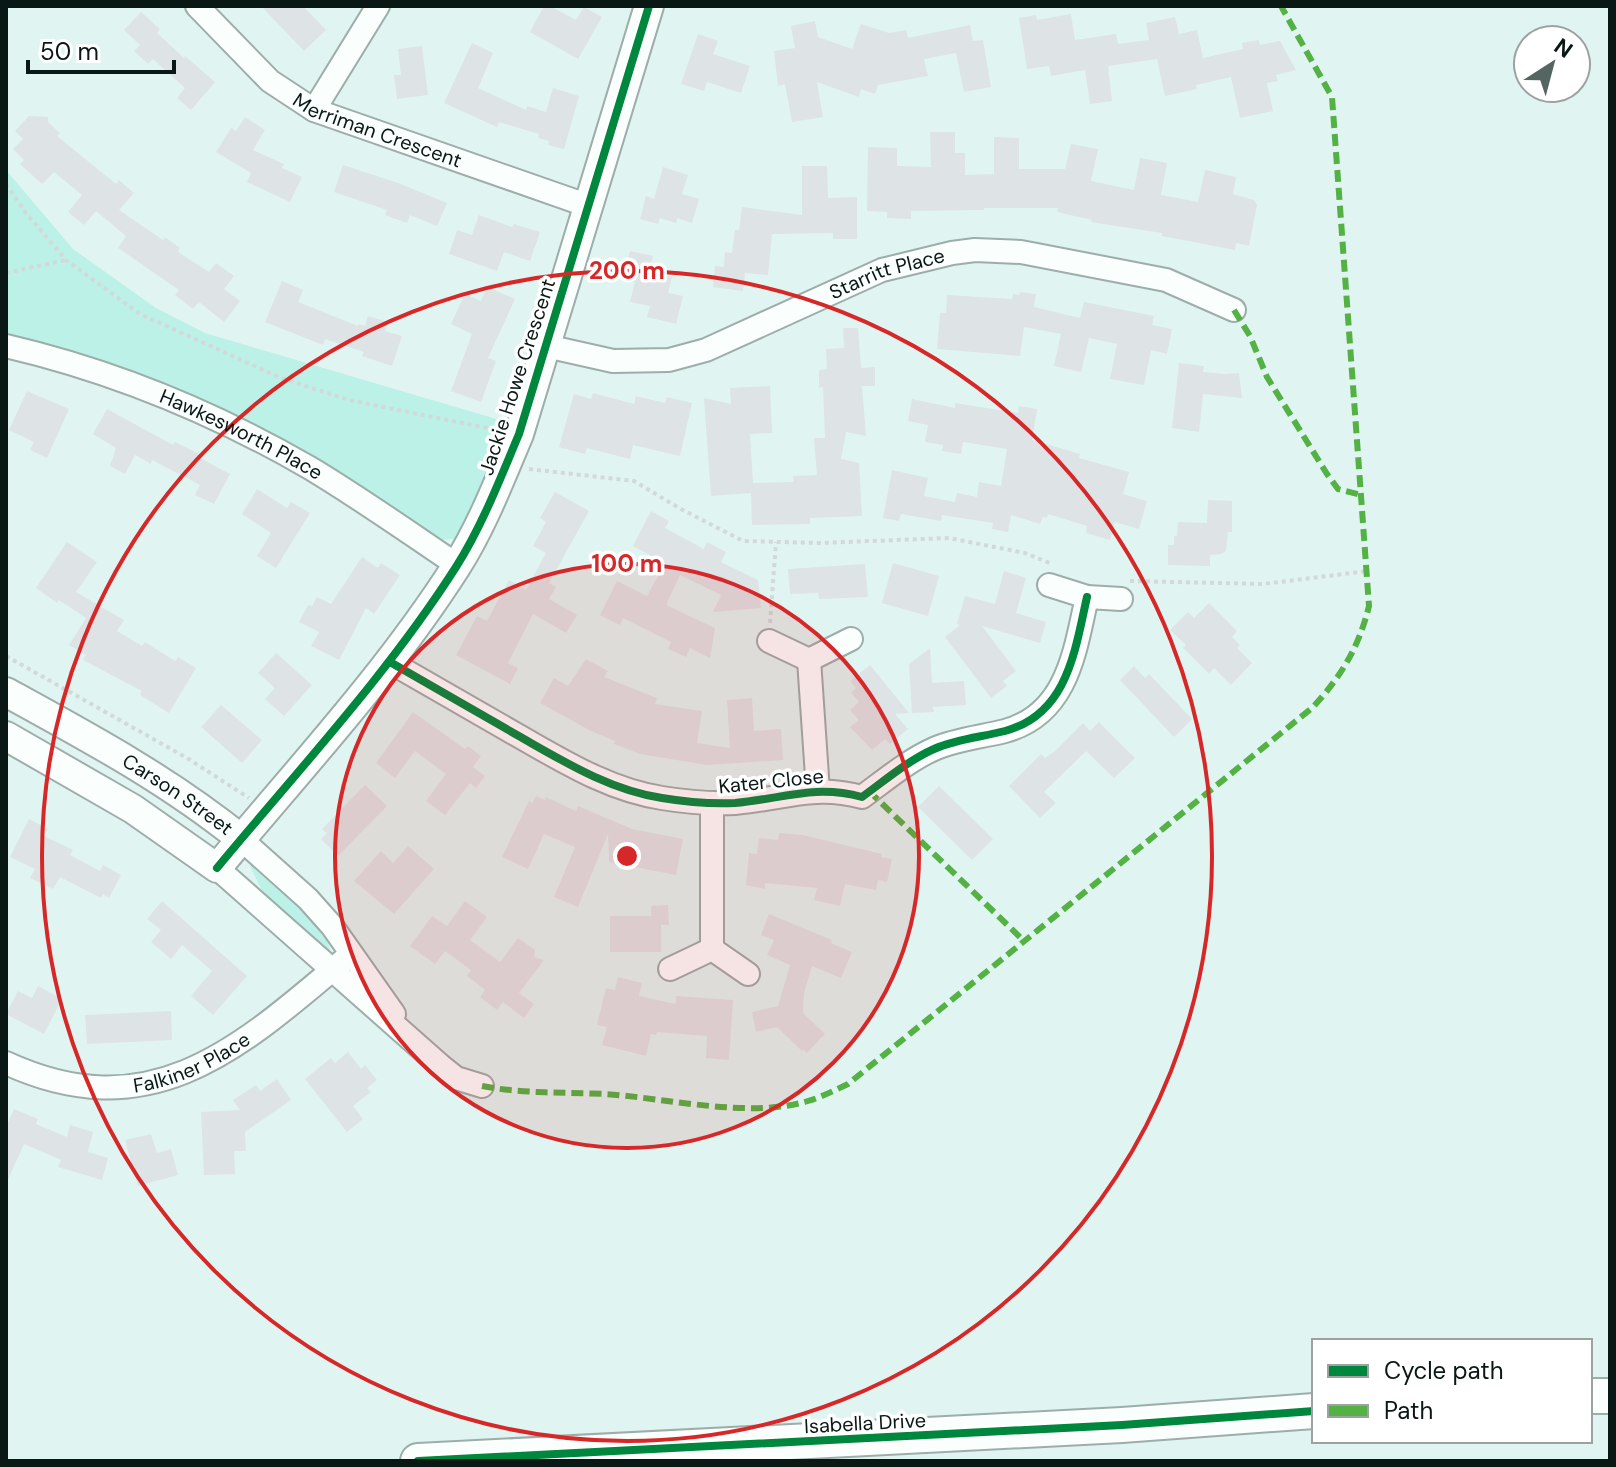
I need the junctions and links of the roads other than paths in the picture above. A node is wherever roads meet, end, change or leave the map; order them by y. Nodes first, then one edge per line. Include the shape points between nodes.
1 (197, 6) edge
2 (378, 6) edge
3 (649, 6) edge
4 (314, 110) junction
5 (589, 206) junction
6 (1234, 310) dead end
7 (6, 346) edge
8 (546, 346) junction
9 (457, 565) junction
10 (1056, 576) road end
11 (1122, 590) road end
12 (1087, 597) junction
13 (851, 639) dead end
14 (769, 641) road end
15 (809, 660) junction
16 (390, 662) junction
17 (6, 692) edge
18 (6, 736) edge
19 (818, 791) junction
20 (712, 803) junction
21 (241, 839) junction
22 (217, 868) junction
23 (712, 949) junction
24 (351, 954) junction
25 (670, 969) dead end
26 (333, 970) junction
27 (748, 974) dead end
28 (413, 1041) junction
29 (6, 1063) edge
30 (482, 1086) dead end
31 (1312, 1411) edge
32 (418, 1461) edge

1 - 4 street, Merriman Crescent via 270,81
2 - 4 street
3 - 5 street, Jackie Howe Crescent
4 - 5 street, Merriman Crescent
5 - 8 street, Jackie Howe Crescent
6 - 8 street, Starritt Place via 1166,280 1021,252 975,250 882,270 706,350 669,360 613,361
7 - 9 street, Hawkesworth Place via 93,369 226,423 310,468
8 - 9 street, Jackie Howe Crescent via 519,434
9 - 16 street, Jackie Howe Crescent
10 - 12 street
11 - 12 street
12 - 19 street, Kater Close via 1069,674 1034,717 1010,730 932,750 862,797
13 - 15 street
14 - 15 street
15 - 19 street, Kater Close
16 - 20 street, Kater Close via 613,785 661,798
16 - 21 street, Jackie Howe Crescent
17 - 21 street, Carson Street via 179,791
18 - 22 street, Carson Street via 133,809
19 - 20 street, Kater Close
20 - 23 street, Kater Close
21 - 22 street, Jackie Howe Crescent
21 - 24 street, Carson Street via 308,899
22 - 26 street, Carson Street
23 - 25 street
23 - 27 street
24 - 26 street, Falkiner Place
24 - 28 street, Carson Street
26 - 28 street, Carson Street
26 - 29 street, Falkiner Place via 246,1040 169,1079 109,1089 71,1086
28 - 30 street, Carson Street via 456,1078
31 - 32 main road, Isabella Drive

